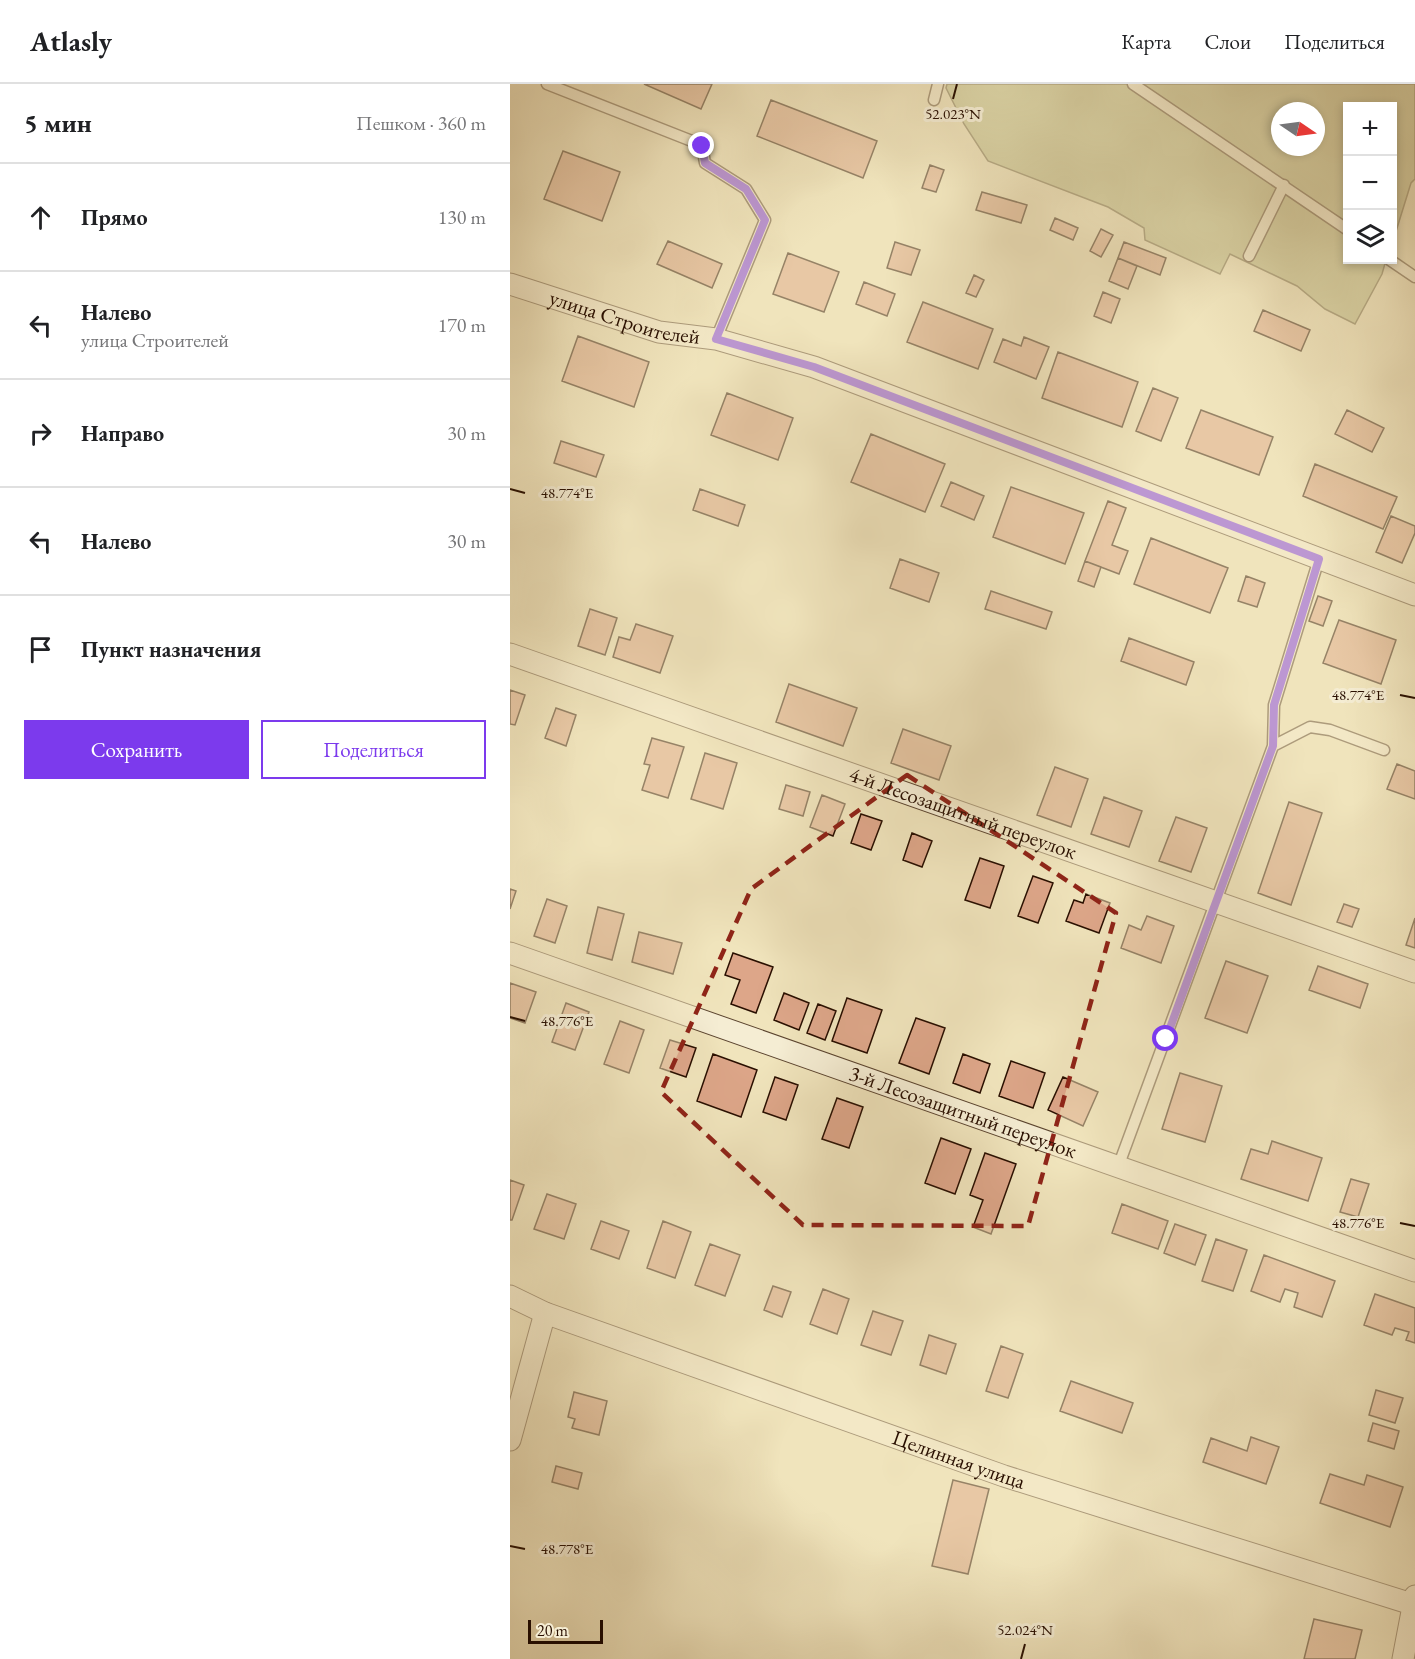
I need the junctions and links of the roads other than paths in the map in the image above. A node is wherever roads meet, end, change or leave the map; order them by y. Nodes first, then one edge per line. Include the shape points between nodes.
1 (547, 84) edge
2 (938, 84) edge
3 (1133, 84) edge
4 (934, 100) dead end
5 (1284, 185) junction
6 (1343, 227) edge
7 (1249, 256) dead end
8 (1396, 264) edge
9 (1415, 277) edge
10 (510, 284) edge
11 (716, 339) junction
12 (1319, 559) junction
13 (1415, 595) edge
14 (510, 654) edge
15 (1273, 746) junction
16 (1384, 750) dead end
17 (1216, 902) junction
18 (510, 952) edge
19 (1415, 972) edge
20 (1118, 1167) junction
21 (1415, 1271) edge
22 (510, 1296) edge
23 (544, 1313) junction
24 (510, 1440) edge
25 (1414, 1602) edge
26 (1403, 1659) edge

1 - 11 lane via 702,146 705,163 746,189 765,220
2 - 4 lane
3 - 5 lane
5 - 6 lane
5 - 7 lane
8 - 9 lane
10 - 11 street, улица Строителей via 659,332
11 - 12 street, улица Строителей via 814,367
12 - 13 street, улица Строителей
12 - 15 lane via 1274,705
14 - 17 street, 4-й Лесозащитный переулок
15 - 16 lane via 1310,728 1330,730
15 - 17 lane
17 - 19 street, 4-й Лесозащитный переулок
17 - 20 lane
18 - 20 street, 3-й Лесозащитный переулок
20 - 21 street, 3-й Лесозащитный переулок
22 - 23 street, Целинная улица
23 - 24 street
23 - 25 street, Целинная улица via 1004,1476
25 - 26 street

